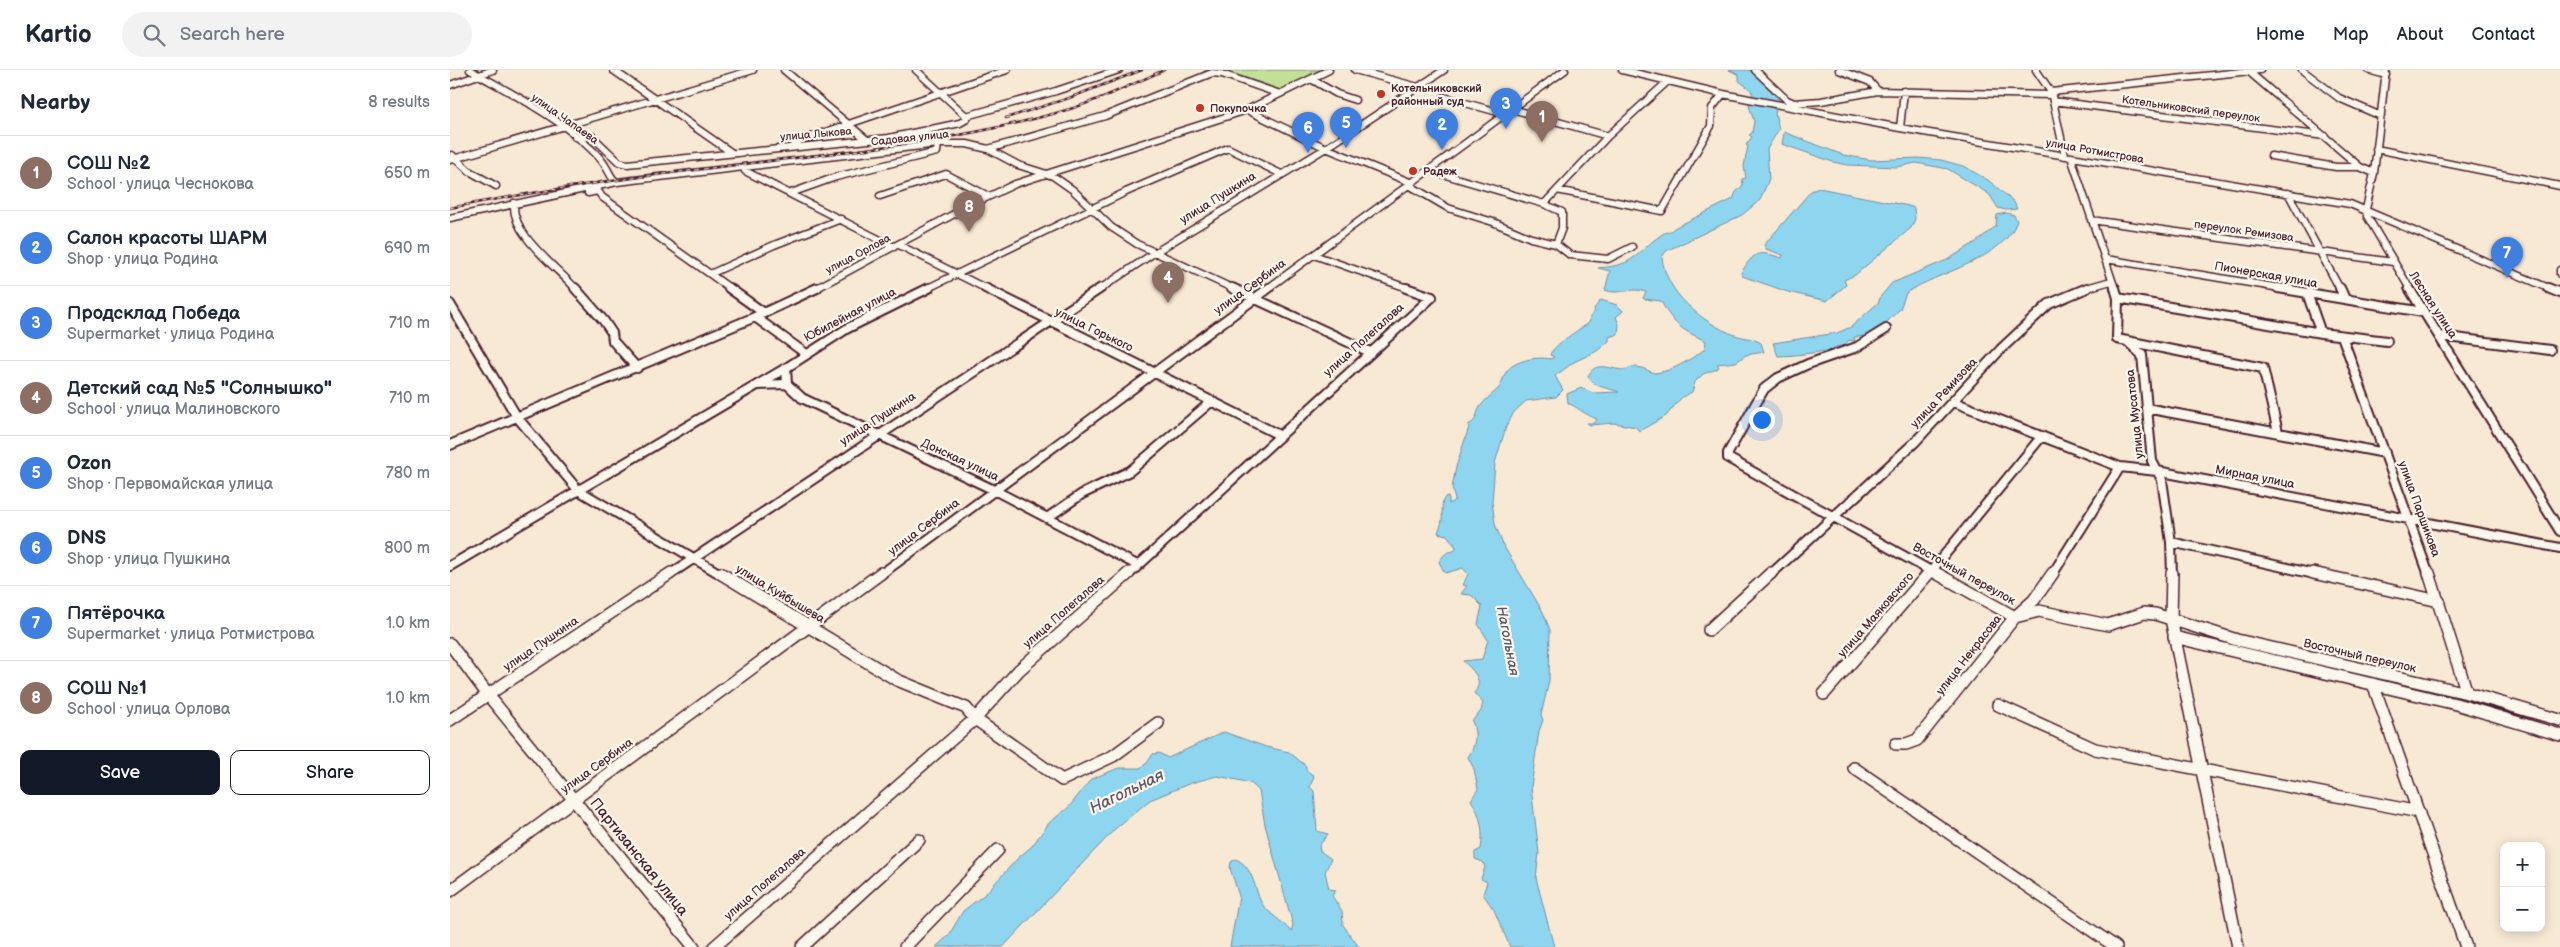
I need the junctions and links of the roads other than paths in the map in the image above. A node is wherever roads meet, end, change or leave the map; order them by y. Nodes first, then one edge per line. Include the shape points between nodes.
1 (470, 70) edge
2 (493, 70) edge
3 (613, 70) edge
4 (753, 70) edge
5 (784, 70) edge
6 (916, 70) edge
7 (1006, 70) edge
8 (1329, 70) edge
9 (1355, 70) edge
10 (1444, 70) edge
11 (1565, 70) edge
12 (1622, 70) edge
13 (1755, 70) edge
14 (1839, 70) edge
15 (2036, 70) edge
16 (2247, 70) edge
17 (2260, 70) edge
18 (2302, 70) edge
19 (2368, 70) edge
20 (1113, 71) edge
21 (1850, 71) edge
22 (2386, 72) edge
23 (479, 75) junction
24 (1311, 79) junction
25 (1668, 81) junction
26 (450, 85) edge
27 (1418, 87) junction
28 (1878, 91) junction
29 (1904, 91) junction
30 (942, 94) junction
31 (1280, 94) junction
32 (1723, 94) junction
33 (2052, 96) junction
34 (1444, 97) dead end
35 (1741, 98) joint
36 (657, 99) junction
37 (1355, 100) dead end
38 (1785, 106) joint
39 (1512, 109) junction
40 (1247, 110) junction
41 (1505, 114) junction
42 (966, 116) junction
43 (2381, 116) junction
44 (851, 124) junction
45 (562, 127) junction
46 (1900, 128) junction
47 (575, 136) junction
48 (1608, 136) junction
49 (2325, 136) junction
50 (868, 140) junction
51 (938, 144) junction
52 (774, 148) junction
53 (1326, 148) junction
54 (988, 149) junction
55 (2376, 149) junction
56 (732, 153) junction
57 (2068, 156) junction
58 (2271, 156) dead end
59 (452, 157) edge
60 (2360, 167) junction
61 (744, 168) junction
62 (1429, 170) junction
63 (1045, 172) junction
64 (2374, 173) junction
65 (1281, 174) junction
66 (614, 181) junction
67 (1410, 184) junction
68 (496, 186) dead end
69 (2560, 186) edge
70 (1557, 190) junction
71 (791, 193) junction
72 (2288, 193) junction
73 (880, 196) dead end
74 (988, 196) junction
75 (1544, 204) junction
76 (514, 205) junction
77 (1091, 208) junction
78 (2366, 209) junction
79 (450, 218) edge
80 (841, 219) junction
81 (2092, 220) junction
82 (450, 223) edge
83 (1556, 244) junction
84 (897, 246) junction
85 (1632, 247) dead end
86 (2322, 252) junction
87 (1154, 253) junction
88 (1314, 255) junction
89 (2106, 259) junction
90 (2393, 262) junction
91 (2560, 270) edge
92 (710, 274) junction
93 (958, 274) junction
94 (2560, 274) edge
95 (2112, 281) junction
96 (2307, 293) junction
97 (2560, 293) edge
98 (1255, 298) junction
99 (2118, 298) junction
100 (2345, 299) junction
101 (450, 304) edge
102 (2423, 312) junction
103 (764, 313) junction
104 (755, 317) junction
105 (1050, 321) junction
106 (1886, 329) dead end
107 (2321, 333) junction
108 (2342, 336) junction
109 (2440, 336) junction
110 (2127, 341) junction
111 (2388, 341) dead end
112 (2550, 350) dead end
113 (1370, 352) junction
114 (805, 353) junction
115 (638, 368) junction
116 (786, 368) junction
117 (1154, 372) junction
118 (787, 384) junction
119 (755, 386) junction
120 (1212, 401) junction
121 (1954, 402) junction
122 (2146, 408) junction
123 (517, 417) junction
124 (2278, 432) junction
125 (877, 435) junction
126 (1279, 436) junction
127 (2042, 436) junction
128 (450, 445) edge
129 (2385, 453) junction
130 (2120, 467) junction
131 (2157, 471) junction
132 (578, 490) junction
133 (994, 490) junction
134 (1834, 516) junction
135 (1047, 518) junction
136 (2410, 520) junction
137 (2560, 531) edge
138 (2172, 542) junction
139 (2560, 548) edge
140 (693, 557) junction
141 (1137, 565) junction
142 (450, 566) edge
143 (1931, 571) junction
144 (2438, 601) junction
145 (2014, 616) junction
146 (2171, 618) junction
147 (810, 626) junction
148 (1709, 630) dead end
149 (2174, 638) junction
150 (450, 644) edge
151 (2373, 684) junction
152 (2467, 692) junction
153 (1824, 694) dead end
154 (488, 695) junction
155 (1998, 705) dead end
156 (975, 719) junction
157 (450, 720) edge
158 (2560, 720) edge
159 (1158, 723) dead end
160 (2560, 735) edge
161 (1896, 744) dead end
162 (1854, 768) dead end
163 (2201, 770) junction
164 (573, 800) junction
165 (2419, 812) junction
166 (919, 840) dead end
167 (998, 850) dead end
168 (450, 891) edge
169 (694, 947) edge
170 (714, 947) edge
171 (802, 947) edge
172 (905, 947) edge
173 (2116, 947) edge
174 (2238, 947) edge
175 (2466, 947) edge

1 - 23 street, улица Чапаева
2 - 23 street
3 - 36 street
4 - 36 street
5 - 44 street
6 - 30 street
7 - 30 street
8 - 24 street, улица Орлова
9 - 27 street
10 - 27 street, улица Пушкина
11 - 39 street, улица Сербина
12 - 25 street, улица Ротмистрова
13 - 28 street via 1786,100 1794,103
14 - 21 street
15 - 33 street
16 - 17 street
16 - 33 street
16 - 49 street
18 - 43 street via 2339,99
19 - 22 street
20 - 42 street, улица Лыкова
21 - 28 street via 1870,82
22 - 43 street
23 - 26 street
23 - 45 street, улица Чапаева
24 - 31 street, улица Орлова
24 - 37 street via 1334,94
25 - 32 street, улица Ротмистрова
25 - 48 street
27 - 53 street, улица Пушкина
28 - 29 street
29 - 33 street
29 - 46 street
30 - 42 street
30 - 44 street
31 - 40 street, улица Орлова
31 - 54 street, Садовая улица via 1222,74 1206,74 1105,116
32 - 35 street, улица Ротмистрова
32 - 70 street via 1712,111 1711,126 1662,211
33 - 49 street, Котельниковский переулок via 2273,131
33 - 57 street
34 - 41 street
35 - 38 street, улица Ротмистрова
36 - 45 street
36 - 56 street
38 - 46 street, улица Ротмистрова
39 - 41 street, улица Сербина
39 - 48 street
40 - 53 street
40 - 63 street, улица Орлова
41 - 62 street, улица Сербина
42 - 50 street, улица Лыкова via 967,119 960,123 916,134
43 - 55 street
44 - 50 street via 855,132
44 - 52 street
45 - 47 street, улица Чапаева
45 - 59 street
46 - 57 street, улица Ротмистрова
47 - 56 street, улица Лыкова via 592,136 619,162 627,164
47 - 66 street, улица Чапаева via 603,160
48 - 70 street
49 - 60 street
50 - 52 street, улица Лыкова
51 - 54 street, Садовая улица via 967,144
51 - 61 street, Садовая улица
51 - 71 street via 937,152
52 - 56 street, улица Лыкова
53 - 65 street, улица Пушкина
53 - 67 street
54 - 63 street via 1018,165
55 - 64 street
55 - 69 street
57 - 72 street, улица Ротмистрова
57 - 81 street
58 - 60 street via 2336,167
59 - 68 street
60 - 64 street
61 - 66 street, Садовая улица
61 - 71 street, улица Горького
62 - 67 street, улица Сербина
62 - 75 street
63 - 74 street, улица Орлова
63 - 77 street via 1073,190
64 - 78 street
65 - 77 street, Юбилейная улица via 1228,148
65 - 87 street, улица Пушкина
66 - 76 street, Садовая улица
67 - 83 street via 1448,208
67 - 88 street, улица Сербина
70 - 75 street
71 - 80 street, улица Горького
72 - 78 street, улица Ротмистрова
72 - 86 street
73 - 74 street via 946,174
74 - 84 street, улица Орлова
75 - 83 street via 1562,212 1562,228
76 - 79 street, Садовая улица
76 - 82 street, Садовая улица
76 - 92 street, Садовая улица via 598,191
76 - 115 street via 512,213 534,248 604,321 613,341
77 - 87 street via 1118,232
77 - 93 street, Юбилейная улица
78 - 90 street, Лесная улица
78 - 97 street, улица Ротмистрова
80 - 84 street, улица Горького
80 - 92 street
81 - 86 street, переулок Ремизова
81 - 89 street
83 - 85 street via 1570,255 1600,259
84 - 93 street, улица Горького
84 - 103 street, улица Орлова
86 - 90 street, переулок Ремизова
86 - 100 street
87 - 98 street
87 - 105 street, улица Пушкина
88 - 98 street, улица Сербина
88 - 113 street, улица Полегалова via 1432,296
89 - 95 street
89 - 96 street, Пионерская улица
90 - 102 street, Лесная улица
91 - 94 street
92 - 103 street
93 - 105 street, улица Горького
93 - 114 street, Юбилейная улица
95 - 99 street
95 - 121 street, улица Ремизова via 2071,293 2048,304 2001,349
96 - 100 street, Пионерская улица
96 - 107 street
98 - 113 street
98 - 117 street, улица Сербина
99 - 107 street
99 - 110 street, улица Мусатова via 2117,339
100 - 102 street, Пионерская улица
101 - 123 street, улица Куйбышева
102 - 109 street, Лесная улица
103 - 104 street, улица Орлова
104 - 114 street
104 - 115 street, улица Орлова
105 - 117 street, улица Горького
105 - 125 street, улица Пушкина
106 - 134 street, Восточный переулок via 1861,345 1798,366 1772,382 1764,389 1728,454 1736,464
107 - 108 street
108 - 111 street
108 - 129 street, улица Паршикова
109 - 112 street
109 - 137 street, Лесная улица
110 - 122 street, улица Мусатова via 2142,355
110 - 124 street via 2263,368
113 - 126 street, улица Полегалова
114 - 116 street, Юбилейная улица
115 - 123 street, улица Орлова
116 - 118 street
116 - 119 street, Юбилейная улица
117 - 120 street, улица Горького
117 - 133 street, улица Сербина
118 - 119 street
118 - 125 street, Донская улица via 802,398
119 - 132 street, Юбилейная улица
120 - 126 street, улица Горького
120 - 135 street via 1130,470 1082,494
121 - 127 street, Мирная улица
121 - 134 street, улица Ремизова
122 - 124 street
122 - 131 street, улица Мусатова via 2152,461
123 - 128 street, улица Орлова
123 - 132 street, улица Куйбышева
124 - 129 street
125 - 133 street, Донская улица
125 - 140 street, улица Пушкина
126 - 141 street, улица Полегалова
127 - 130 street, Мирная улица
127 - 143 street, улица Маяковского
129 - 136 street, улица Паршикова
130 - 131 street, Мирная улица
130 - 145 street, улица Некрасова via 2046,585
131 - 136 street, Мирная улица
131 - 138 street, улица Мусатова via 2162,480
132 - 140 street, улица Куйбышева
132 - 142 street, Юбилейная улица
133 - 135 street, Донская улица
133 - 147 street, улица Сербина
134 - 143 street, Восточный переулок
134 - 148 street, улица Ремизова
135 - 141 street, Донская улица
136 - 139 street, Мирная улица
136 - 144 street, улица Паршикова
138 - 144 street
138 - 146 street, улица Мусатова
140 - 147 street, улица Куйбышева
140 - 154 street, улица Пушкина
141 - 156 street, улица Полегалова via 1019,670
143 - 145 street, Восточный переулок
143 - 153 street, улица Маяковского
144 - 152 street, улица Паршикова
145 - 146 street, Восточный переулок via 2039,611 2108,625 2144,613
145 - 161 street, улица Некрасова via 1917,740
146 - 149 street, улица Мусатова
146 - 152 street, Восточный переулок via 2237,640
147 - 156 street, улица Куйбышева via 897,680 966,708
147 - 164 street, улица Сербина
149 - 151 street, Восточный переулок
149 - 163 street, улица Мусатова
150 - 154 street, Партизанская улица
151 - 160 street, Восточный переулок via 2456,704
151 - 165 street
152 - 158 street, Восточный переулок
154 - 157 street, улица Пушкина
154 - 164 street, Партизанская улица
155 - 163 street via 2095,749
156 - 159 street, улица Куйбышева via 1062,780 1094,769 1132,746
156 - 170 street, улица Полегалова
162 - 173 street
163 - 165 street
163 - 174 street, улица Мусатова
164 - 168 street, улица Сербина
164 - 169 street, Партизанская улица
165 - 175 street
166 - 171 street
167 - 172 street

